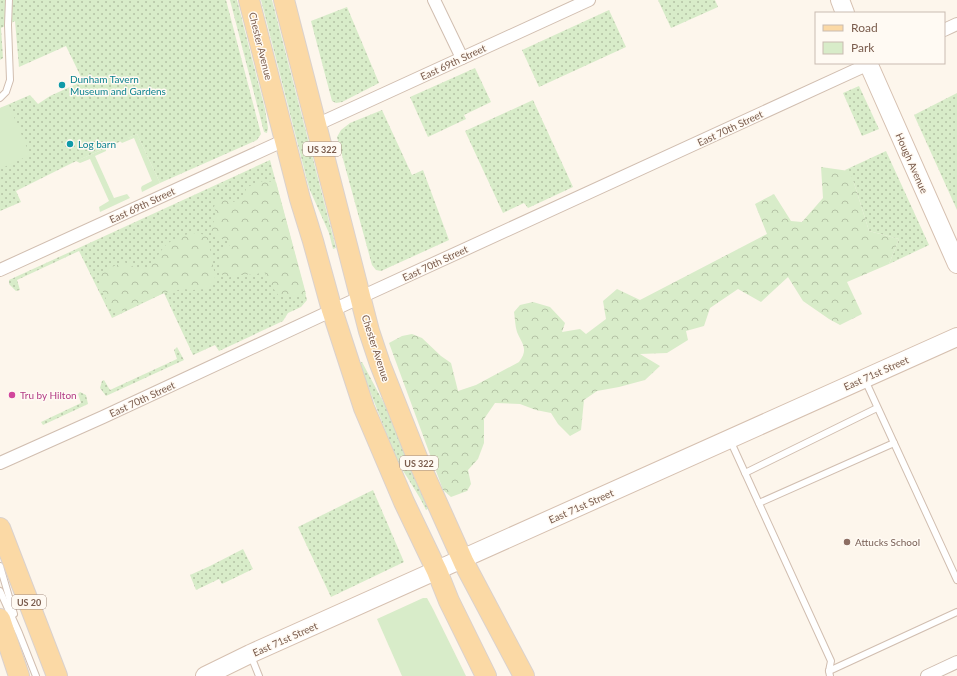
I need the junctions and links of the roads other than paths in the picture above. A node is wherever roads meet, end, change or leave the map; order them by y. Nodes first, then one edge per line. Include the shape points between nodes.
1 (9, 0) edge
2 (249, 0) edge
3 (284, 0) edge
4 (434, 0) edge
5 (589, 0) edge
6 (840, 0) edge
7 (845, 12) edge
8 (957, 24) edge
9 (945, 30) edge
10 (462, 58) junction
11 (867, 64) edge
12 (869, 64) edge
13 (0, 98) edge
14 (316, 125) junction
15 (285, 140) junction
16 (957, 264) edge
17 (0, 270) edge
18 (361, 297) junction
19 (332, 310) junction
20 (957, 337) edge
21 (864, 379) junction
22 (878, 408) junction
23 (730, 439) junction
24 (894, 443) junction
25 (0, 463) edge
26 (745, 473) junction
27 (759, 503) junction
28 (0, 528) edge
29 (462, 559) junction
30 (0, 566) edge
31 (437, 571) junction
32 (957, 580) edge
33 (0, 591) edge
34 (957, 612) edge
35 (0, 619) edge
36 (19, 633) junction
37 (250, 654) junction
38 (957, 662) edge
39 (829, 673) edge
40 (19, 676) edge
41 (36, 676) edge
42 (57, 676) edge
43 (205, 676) edge
44 (259, 676) edge
45 (486, 676) edge
46 (524, 676) edge
47 (927, 676) edge

1 - 13 lane via 10,80
2 - 15 main road, Chester Avenue / US 322
3 - 14 main road, Chester Avenue / US 322
4 - 10 street
5 - 10 street, East 69th Street
6 - 7 street
8 - 9 street
10 - 14 street, East 69th Street
11 - 18 street, East 70th Street
12 - 16 street, Hough Avenue
14 - 18 main road, Chester Avenue / US 322
15 - 17 street, East 69th Street
15 - 19 main road, Chester Avenue / US 322
18 - 19 street, East 70th Street
18 - 29 main road, Chester Avenue / US 322 via 369,331 393,397
19 - 25 street, East 70th Street
19 - 31 main road, Chester Avenue / US 322 via 364,408
20 - 21 street, East 71st Street
21 - 22 lane
21 - 23 street, East 71st Street
22 - 24 lane
22 - 26 lane
23 - 26 lane
23 - 29 street, East 71st Street
24 - 27 lane
24 - 32 lane
26 - 27 lane
27 - 39 lane via 831,661
28 - 42 main road, US 20
29 - 31 street, East 71st Street
29 - 46 main road, Chester Avenue / US 322
30 - 36 lane
31 - 37 street, East 71st Street
31 - 45 main road, Chester Avenue / US 322
33 - 36 lane
34 - 39 lane
35 - 40 main road
36 - 41 lane
37 - 43 street, East 71st Street
37 - 44 lane
38 - 47 street

